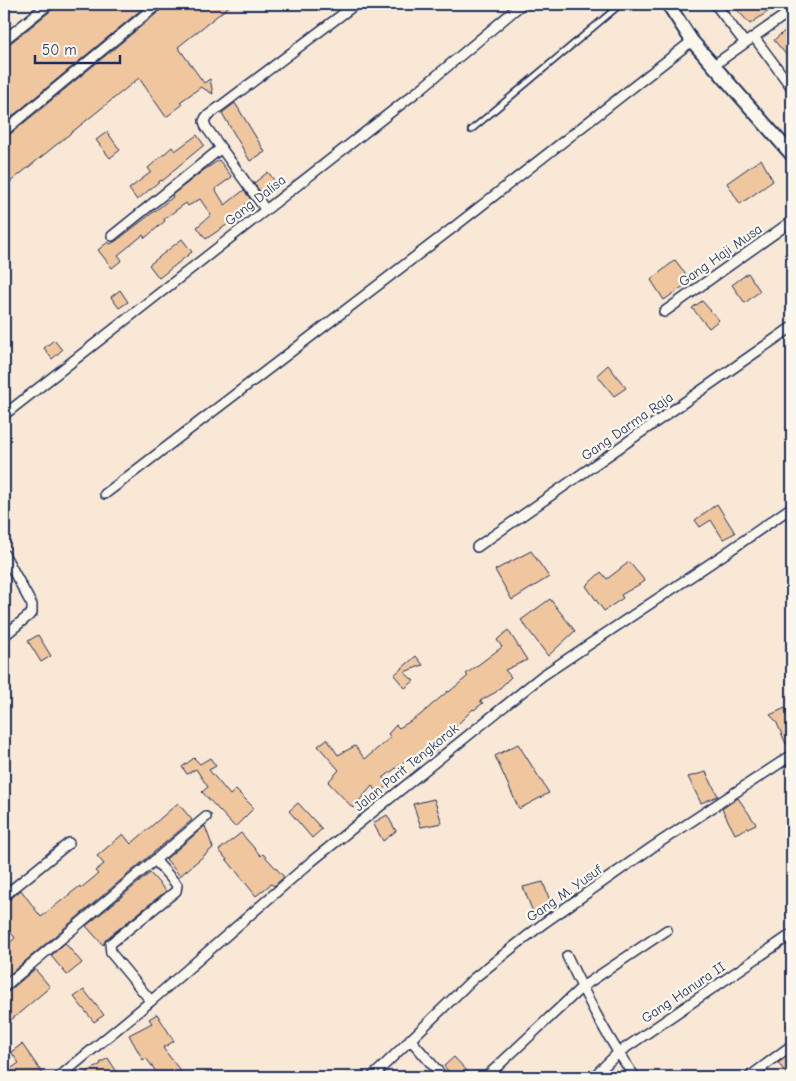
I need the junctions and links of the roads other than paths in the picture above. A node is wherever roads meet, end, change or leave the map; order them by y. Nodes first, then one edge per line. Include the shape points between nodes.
1 (49, 4) edge
2 (158, 4) edge
3 (356, 4) edge
4 (522, 4) edge
5 (621, 4) edge
6 (668, 4) edge
7 (715, 4) edge
8 (792, 10) edge
9 (754, 37) junction
10 (4, 40) edge
11 (692, 41) junction
12 (745, 43) junction
13 (714, 65) junction
14 (792, 88) edge
15 (471, 130) dead end
16 (4, 131) edge
17 (220, 149) junction
18 (792, 155) edge
19 (265, 209) junction
20 (792, 221) edge
21 (112, 236) dead end
22 (664, 312) dead end
23 (792, 327) edge
24 (4, 415) edge
25 (105, 494) dead end
26 (792, 506) edge
27 (477, 548) dead end
28 (4, 557) edge
29 (4, 636) edge
30 (792, 755) edge
31 (206, 817) dead end
32 (69, 843) dead end
33 (155, 860) junction
34 (4, 896) edge
35 (667, 930) dead end
36 (792, 934) edge
37 (568, 956) dead end
38 (582, 986) junction
39 (4, 987) edge
40 (151, 1001) junction
41 (410, 1039) junction
42 (792, 1045) edge
43 (618, 1053) junction
44 (59, 1077) edge
45 (372, 1077) edge
46 (443, 1077) edge
47 (486, 1077) edge
48 (593, 1077) edge
49 (635, 1077) edge
50 (749, 1077) edge

1 - 10 street
2 - 16 street
3 - 17 street via 206,117 206,127
4 - 19 street, Gang Dalisa via 423,87
5 - 15 lane
6 - 11 main road
7 - 12 street
8 - 9 street
9 - 12 street
9 - 14 street
11 - 13 main road
11 - 25 street
12 - 13 street
13 - 18 main road
17 - 19 street
17 - 21 street
19 - 24 street, Gang Dalisa
20 - 22 street, Gang Haji Musa
23 - 27 street, Gang Darma Raja
26 - 40 street, Jalan Parit Tengkorak via 542,676 312,861
28 - 29 street via 32,605 32,613
30 - 41 street, Gang M. Yusuf via 544,923 473,979
31 - 33 street
32 - 34 street
33 - 39 street
33 - 40 street via 177,885 176,891 110,944 111,953
35 - 38 street
36 - 43 street, Gang Hanura II
37 - 38 street
38 - 43 street
38 - 47 street
40 - 44 street, Jalan Parit Tengkorak
41 - 45 street, Gang M. Yusuf
41 - 46 street
42 - 50 street
43 - 48 street, Gang Hanura II
43 - 49 street

